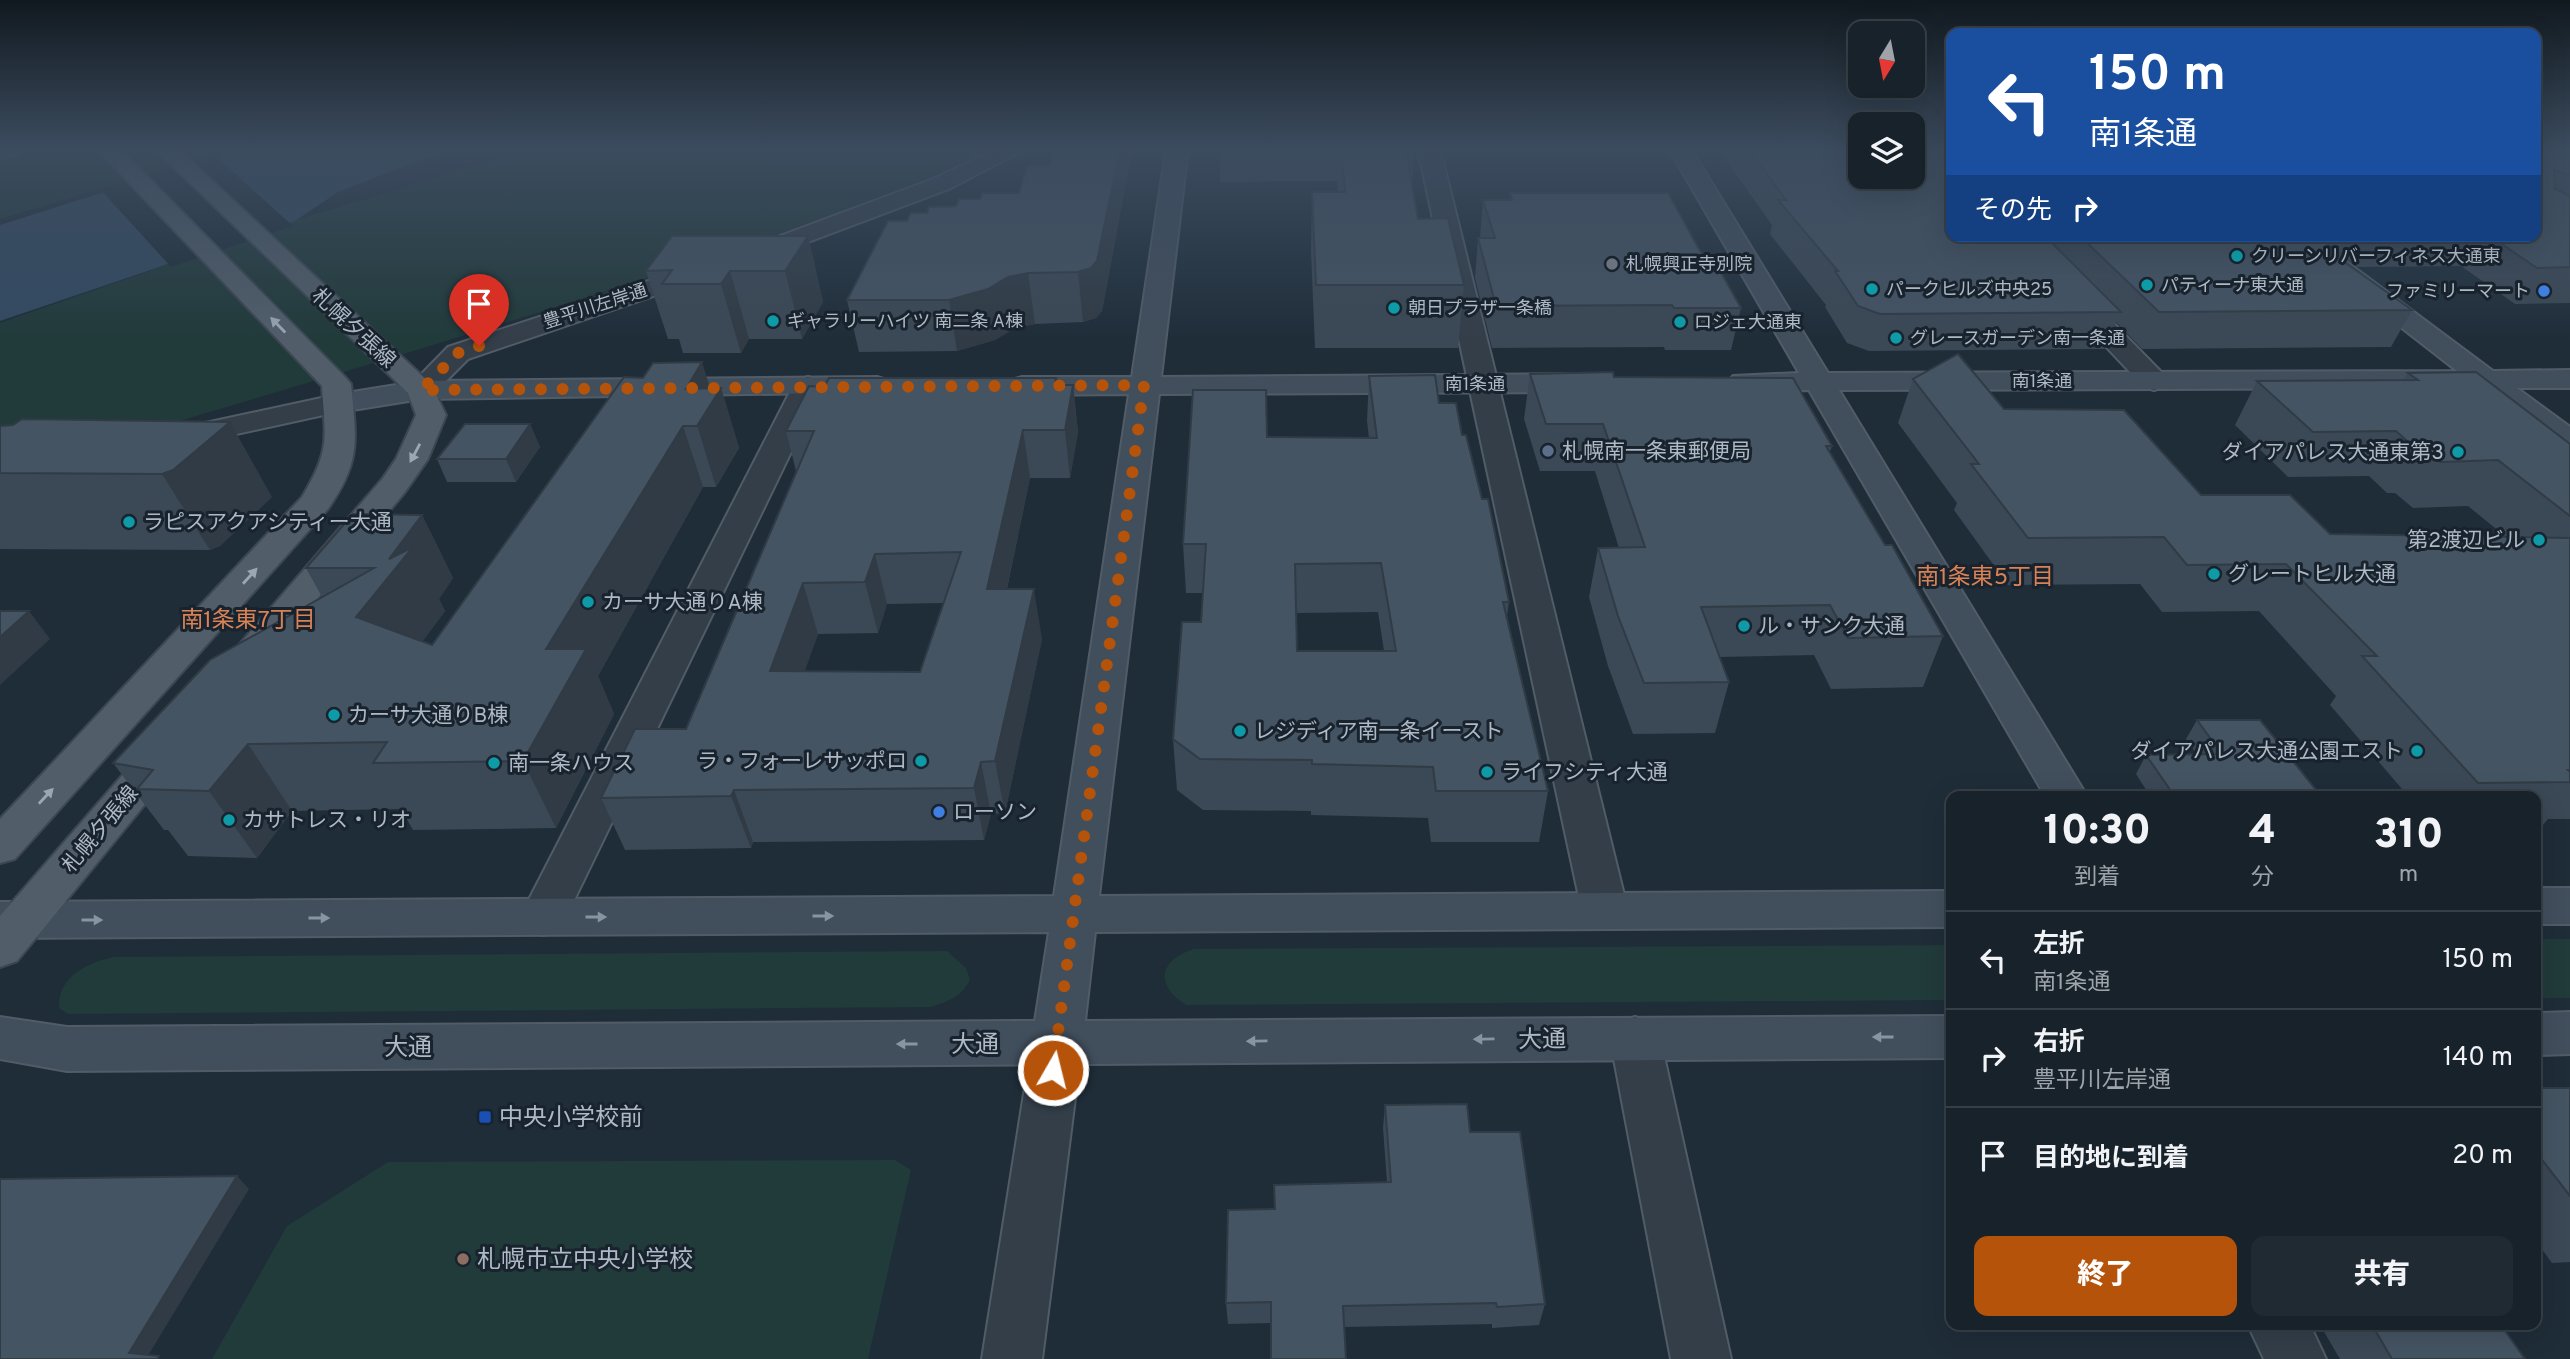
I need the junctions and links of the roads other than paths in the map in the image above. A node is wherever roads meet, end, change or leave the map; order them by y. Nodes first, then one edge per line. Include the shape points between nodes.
1 (167, 212) edge
2 (232, 212) edge
3 (864, 212) edge
4 (1168, 212) edge
5 (1444, 212) edge
6 (1718, 212) edge
7 (2020, 242) edge
8 (2304, 242) edge
9 (2488, 379) junction
10 (2570, 379) edge
11 (2154, 381) junction
12 (1718, 382) edge
13 (1818, 382) junction
14 (1608, 383) edge
15 (1483, 384) junction
16 (1144, 385) junction
17 (905, 386) edge
18 (989, 386) edge
19 (808, 387) junction
20 (333, 388) junction
21 (421, 390) junction
22 (2570, 442) edge
23 (152, 443) edge
24 (231, 678) edge
25 (187, 729) edge
26 (2063, 791) edge
27 (0, 847) edge
28 (2541, 906) edge
29 (2570, 906) edge
30 (1946, 909) edge
31 (1605, 911) junction
32 (1075, 915) junction
33 (542, 917) junction
34 (8, 929) edge
35 (2541, 1034) edge
36 (2570, 1034) edge
37 (1946, 1037) edge
38 (0, 1038) edge
39 (1635, 1038) junction
40 (1057, 1043) junction
41 (2280, 1330) edge
42 (1012, 1359) edge
43 (1700, 1359) edge
44 (2295, 1359) edge

20 -> 1 main road
2 - 21 main road, 札幌夕張線
3 - 21 street, 豊平川左岸通 via 458,353
4 - 16 street
5 - 15 street
6 - 13 street
7 - 11 street
8 - 9 street
9 - 10 street, 南1条通
9 - 11 street, 南1条通
9 - 22 street
11 - 13 street, 南1条通
12 - 13 street, 南1条通
13 - 26 street
14 - 15 street, 南1条通
15 - 16 street, 南1条通
15 - 31 street
16 - 18 street, 南1条通
16 - 32 street
17 - 19 street
19 - 21 street
19 - 33 street
20 - 21 street
20 - 23 street
27 -> 20 main road via 316,502 341,447
21 -> 24 main road via 431,415 412,459
25 - 34 main road, 札幌夕張線
28 - 29 street
30 - 31 street
31 - 32 street
33 -> 32 street
32 - 40 street
34 -> 33 street
35 - 36 street
37 -> 39 street, 大通
40 -> 38 street, 大通 via 67,1049
39 -> 40 street, 大通
39 - 43 street
40 - 42 street
41 - 44 street

